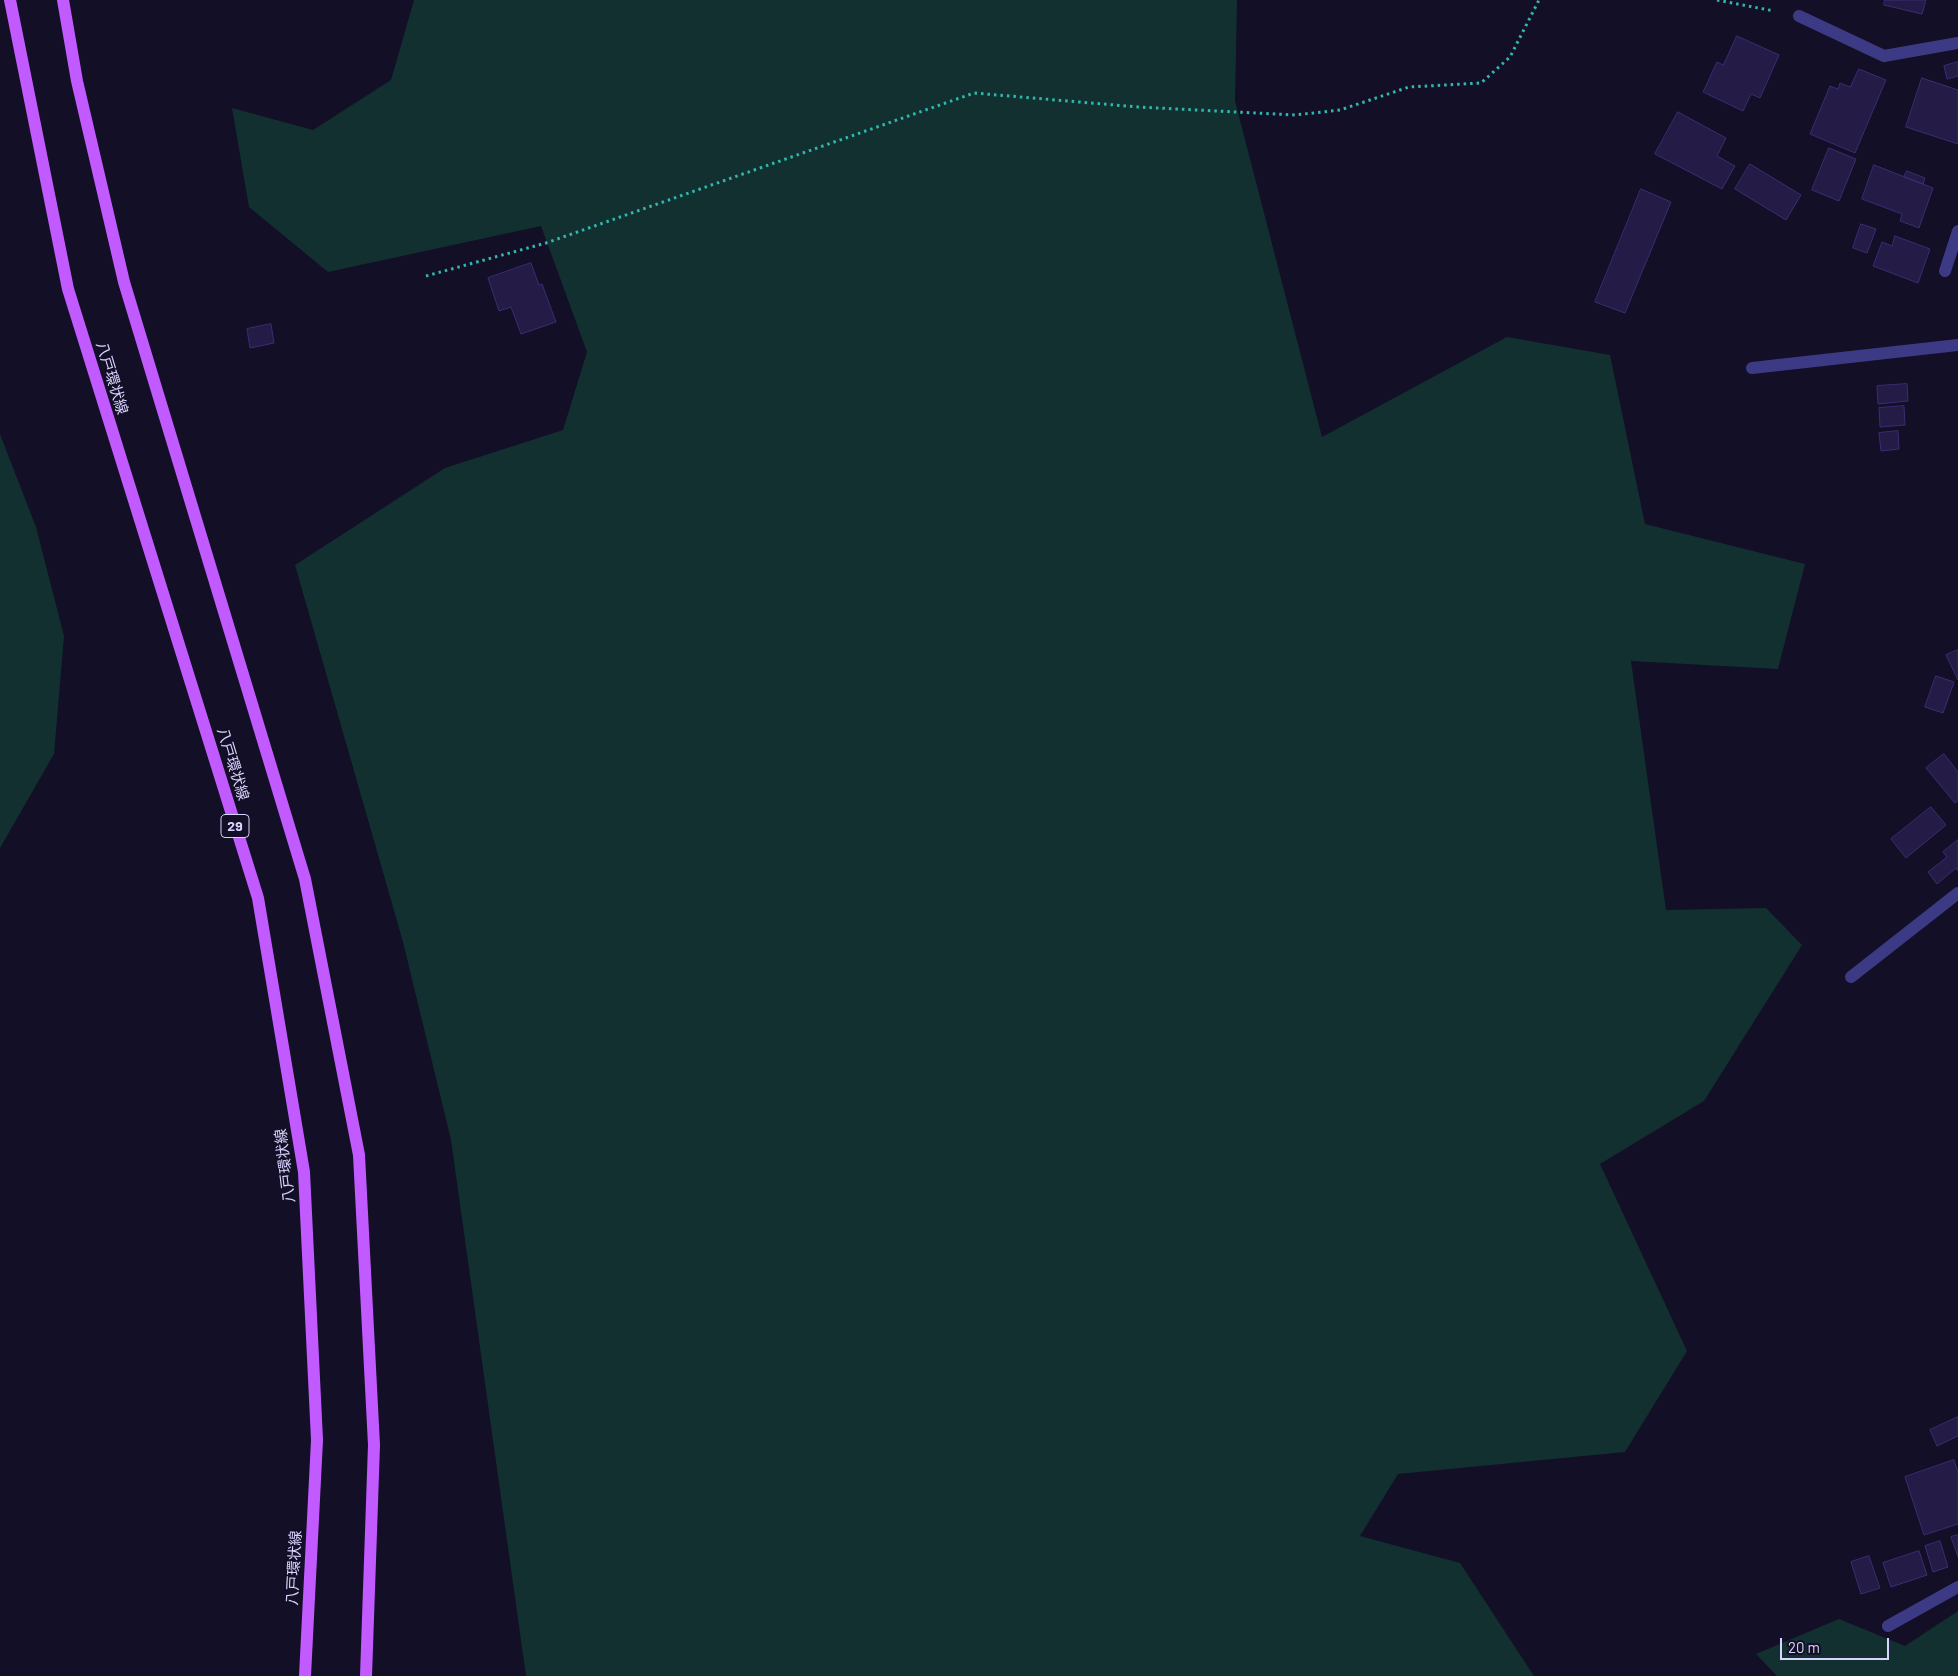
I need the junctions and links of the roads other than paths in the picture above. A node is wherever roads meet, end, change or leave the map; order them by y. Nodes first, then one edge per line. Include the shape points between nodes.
1 (10, 0) edge
2 (63, 0) edge
3 (1799, 16) road end
4 (1958, 43) edge
5 (1958, 231) edge
6 (1945, 271) dead end
7 (1958, 345) edge
8 (1752, 368) dead end
9 (1958, 893) edge
10 (1851, 977) dead end
11 (1958, 1587) edge
12 (1888, 1626) dead end
13 (305, 1676) edge
14 (366, 1676) edge

1 - 13 main road, 八戸環状線 / 29 via 68,288 258,898 304,1172 317,1440
2 - 14 main road via 77,81 124,282 305,879 359,1155 374,1445
3 - 4 street via 1884,56
5 - 6 street
7 - 8 street
9 - 10 street
11 - 12 street

